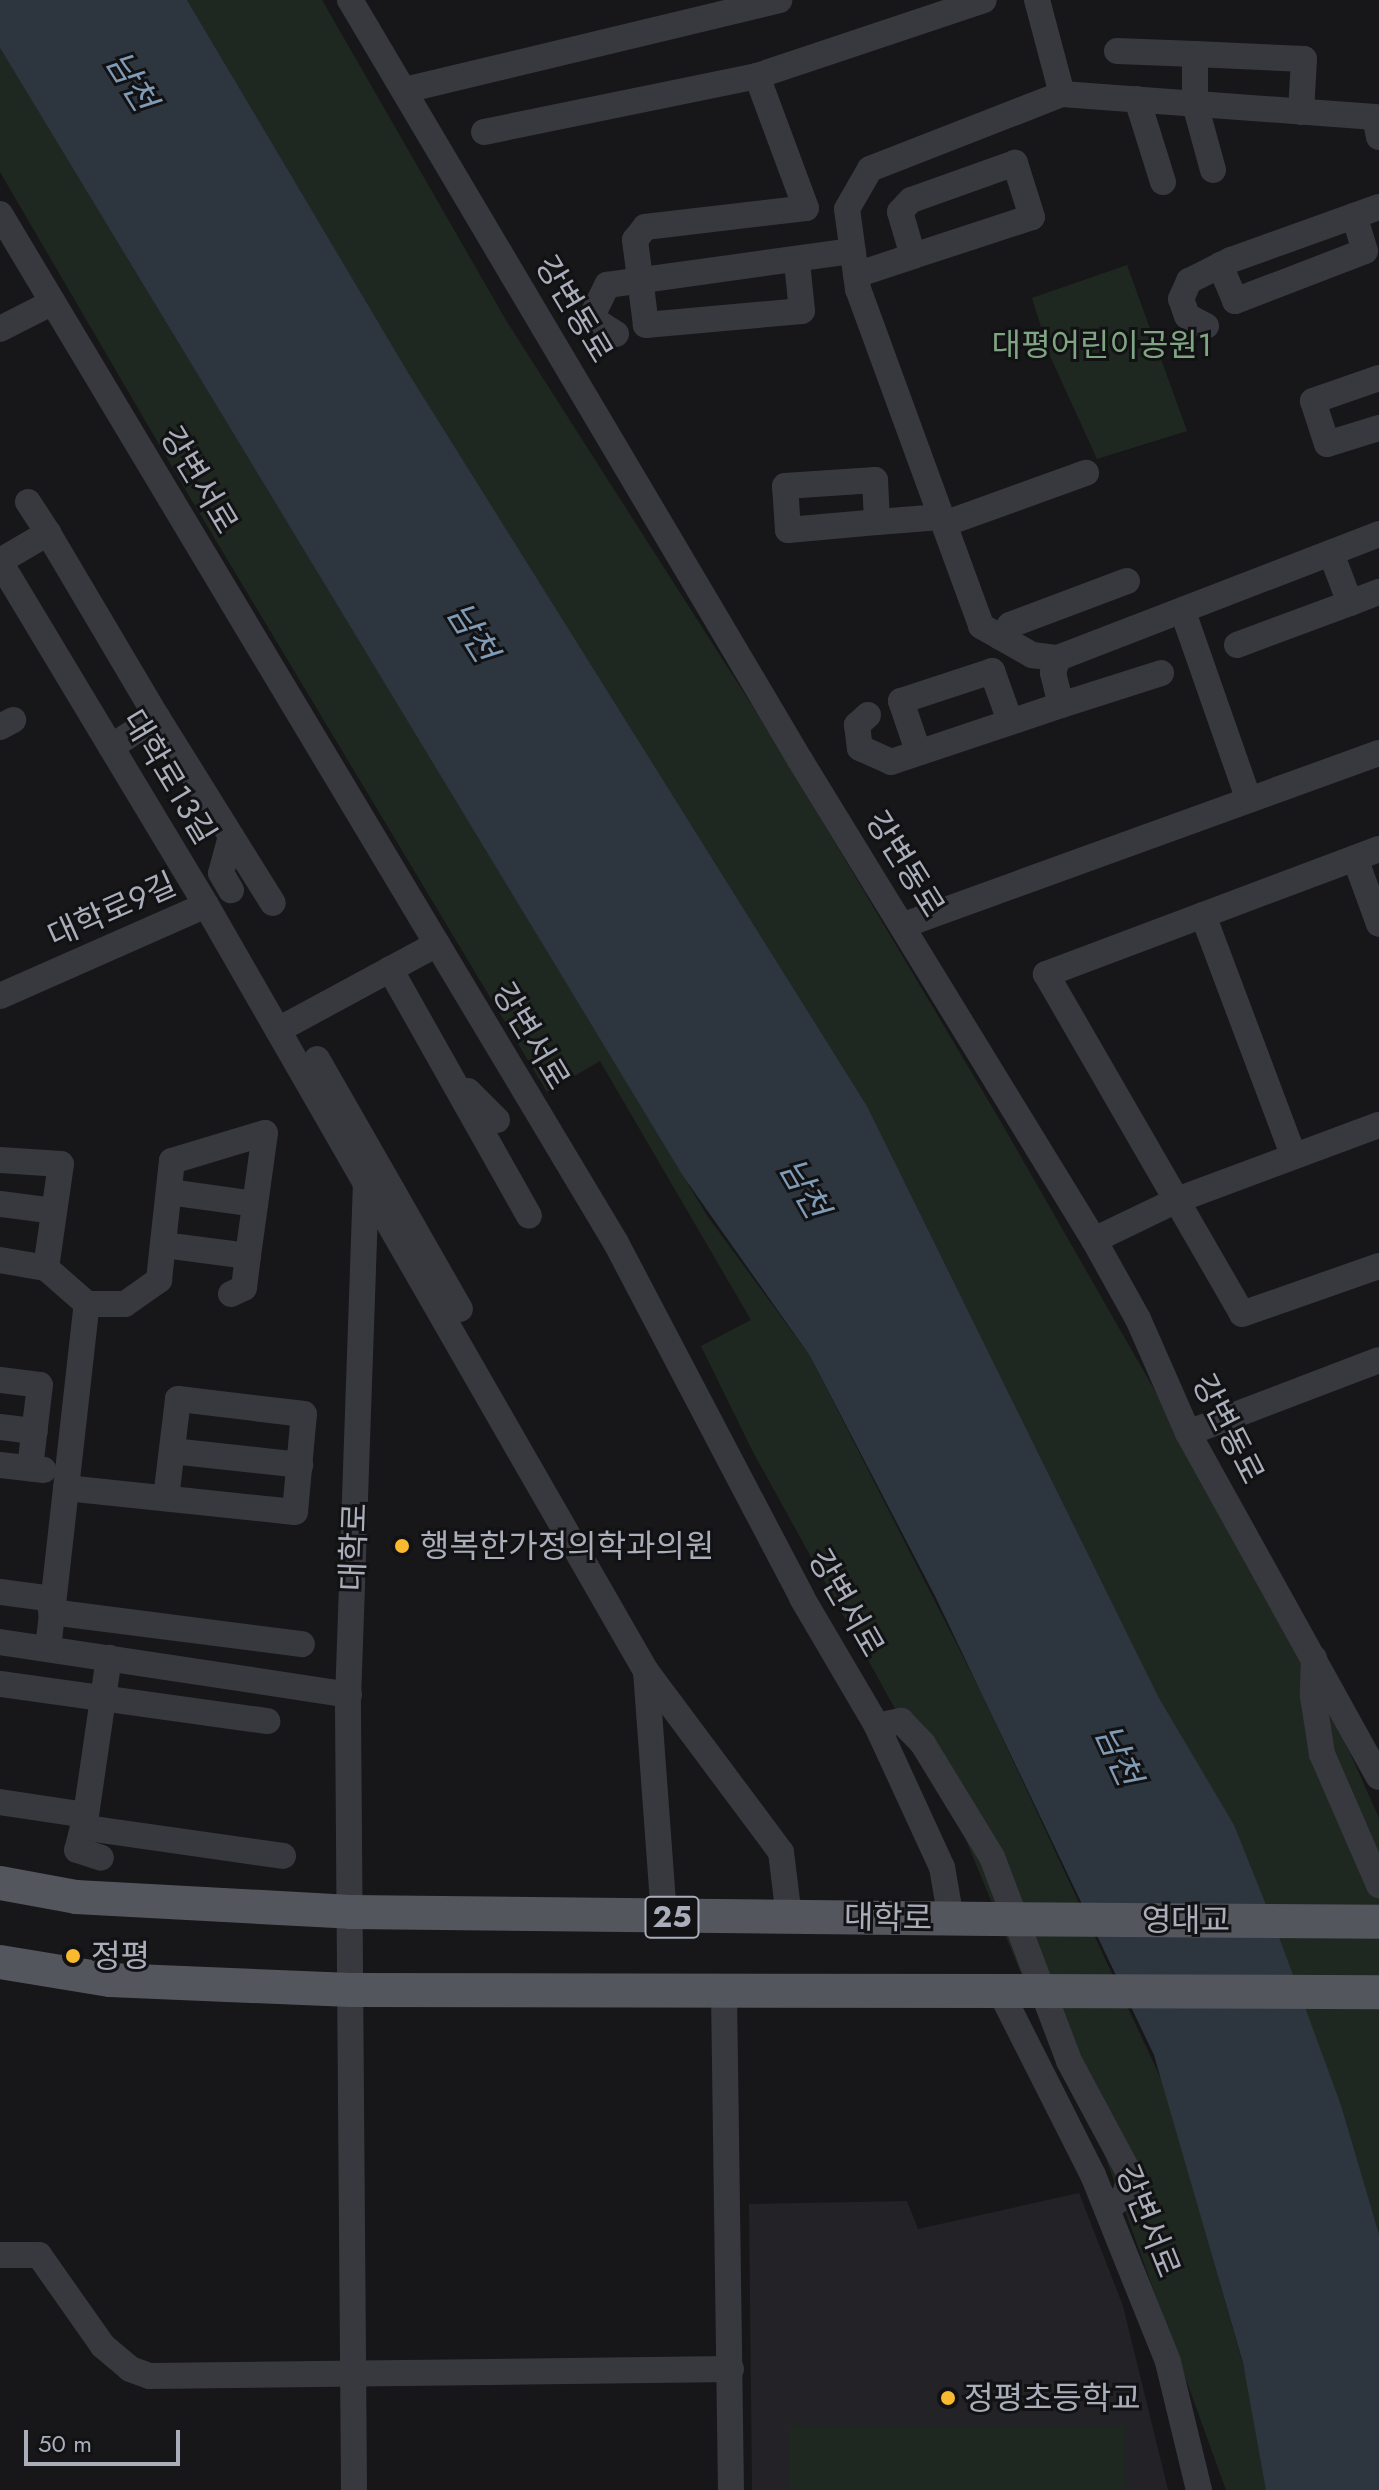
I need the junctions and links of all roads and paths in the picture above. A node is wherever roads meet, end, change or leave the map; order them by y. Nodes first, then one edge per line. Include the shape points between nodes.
1 (350, 0) edge
2 (779, 0) edge
3 (984, 0) edge
4 (1037, 0) edge
5 (1117, 51) dead end
6 (1195, 54) junction
7 (757, 76) junction
8 (405, 90) junction
9 (1062, 94) junction
10 (1137, 99) junction
11 (1195, 104) junction
12 (1301, 112) junction
13 (484, 132) dead end
14 (1379, 137) edge
15 (1213, 170) dead end
16 (1163, 182) dead end
17 (1379, 207) edge
18 (0, 214) edge
19 (1354, 216) junction
20 (913, 256) junction
21 (797, 262) junction
22 (855, 263) junction
23 (1220, 265) junction
24 (642, 281) junction
25 (53, 302) junction
26 (1206, 326) dead end
27 (0, 329) edge
28 (616, 334) dead end
29 (1379, 378) edge
30 (1379, 428) edge
31 (1086, 473) dead end
32 (28, 502) dead end
33 (943, 520) junction
34 (877, 522) dead end
35 (48, 533) junction
36 (1379, 534) edge
37 (1331, 553) junction
38 (3, 574) edge
39 (1127, 581) dead end
40 (1379, 592) edge
41 (1350, 603) junction
42 (1183, 612) junction
43 (1000, 637) junction
44 (1237, 645) dead end
45 (1058, 658) junction
46 (1161, 673) dead end
47 (1061, 705) junction
48 (868, 715) dead end
49 (157, 717) junction
50 (1010, 721) junction
51 (111, 747) junction
52 (918, 751) junction
53 (1379, 753) edge
54 (1249, 800) junction
55 (231, 836) junction
56 (1367, 854) edge
57 (231, 890) dead end
58 (273, 903) dead end
59 (206, 905) junction
60 (1203, 915) junction
61 (1379, 924) edge
62 (904, 925) junction
63 (437, 944) junction
64 (390, 969) junction
65 (0, 996) edge
66 (278, 1030) junction
67 (317, 1059) dead end
68 (452, 1080) junction
69 (497, 1120) dead end
70 (1379, 1125) edge
71 (1293, 1155) junction
72 (0, 1160) edge
73 (374, 1186) junction
74 (169, 1192) junction
75 (1177, 1200) junction
76 (0, 1204) edge
77 (255, 1204) junction
78 (54, 1211) junction
79 (529, 1216) dead end
80 (1094, 1240) junction
81 (163, 1245) junction
82 (248, 1256) junction
83 (0, 1260) edge
84 (1379, 1266) edge
85 (46, 1268) junction
86 (231, 1294) dead end
87 (87, 1304) junction
88 (460, 1309) dead end
89 (1379, 1360) edge
90 (0, 1380) edge
91 (75, 1413) junction
92 (36, 1420) junction
93 (0, 1427) edge
94 (1188, 1433) junction
95 (172, 1451) junction
96 (0, 1465) edge
97 (300, 1465) junction
98 (30, 1468) junction
99 (67, 1480) junction
100 (166, 1498) junction
101 (0, 1592) edge
102 (52, 1606) junction
103 (0, 1642) edge
104 (302, 1644) dead end
105 (48, 1649) junction
106 (109, 1658) junction
107 (1314, 1658) junction
108 (646, 1671) junction
109 (0, 1684) edge
110 (349, 1695) junction
111 (103, 1698) junction
112 (267, 1721) dead end
113 (877, 1726) junction
114 (1379, 1777) edge
115 (0, 1802) edge
116 (86, 1815) junction
117 (283, 1856) dead end
118 (101, 1858) dead end
119 (0, 1883) edge
120 (1379, 1885) edge
121 (351, 1912) junction
122 (664, 1917) junction
123 (789, 1917) junction
124 (951, 1919) junction
125 (993, 1919) joint
126 (1379, 1922) edge
127 (0, 1962) edge
128 (351, 1990) junction
129 (1012, 1991) junction
130 (724, 1992) junction
131 (1379, 1992) edge
132 (1107, 2209) junction
133 (0, 2255) edge
134 (731, 2369) junction
135 (354, 2374) junction
136 (354, 2490) edge
137 (731, 2490) edge
138 (1199, 2490) edge

1 - 8 street, 강변동로
2 - 8 street
3 - 7 street
4 - 9 street
5 - 6 street
6 - 11 street
6 - 12 street via 1304,59
7 - 13 street
7 - 24 street via 806,208 645,227 635,240
8 - 62 street, 강변동로 via 792,747
9 - 10 street
9 - 22 street via 870,169 847,209
10 - 11 street
10 - 16 street
11 - 12 street
11 - 15 street
12 - 14 street via 1375,117
17 - 19 street
18 - 25 street, 강변서로
19 - 23 street
19 - 23 street via 1365,251 1235,301
20 - 20 street via 1032,217 1015,163 911,200 900,212
20 - 22 street
21 - 22 street
21 - 24 street
21 - 24 street via 802,311 646,325
22 - 33 street
23 - 26 street via 1189,281 1181,299 1187,316
24 - 28 street via 607,285 597,297 591,318
25 - 27 street
25 - 63 street, 강변서로
29 - 30 street via 1313,401 1327,444
31 - 33 street
32 - 35 street
33 - 34 street
33 - 43 street via 981,626
35 - 38 street
35 - 49 street
36 - 37 street
37 - 41 street
37 - 42 street
38 - 51 street, 대학로13길
39 - 43 street via 1010,625
40 - 41 street
41 - 44 street
42 - 45 street
42 - 54 street
43 - 45 street via 1032,655
45 - 47 street via 1053,673
46 - 47 street
47 - 50 street
48 - 52 street via 857,725 860,748 891,762
49 - 51 street
49 - 55 street
50 - 52 street
50 - 52 street via 992,671 901,701
51 - 59 street, 대학로13길
53 - 54 street
54 - 62 street
55 - 57 street via 221,873
55 - 58 street
56 - 60 street
56 - 61 street
59 - 65 street, 대학로9길
59 - 66 street, 대학로13길
60 - 71 street
60 - 75 street via 1046,974
62 - 80 street, 강변동로
63 - 64 street
63 - 113 street, 강변서로 via 616,1243 802,1598
64 - 66 street
64 - 68 street
66 - 73 street, 대학로13길
67 - 73 street
68 - 69 street
68 - 79 street
70 - 71 street
71 - 75 street
72 - 78 street via 61,1164
73 - 88 street
73 - 108 street
73 - 110 street, 대학로
74 - 77 street
74 - 77 street via 172,1161 265,1133
74 - 81 street
75 - 80 street
75 - 84 street via 1242,1314
76 - 78 street
77 - 82 street
78 - 85 street
80 - 94 street, 강변동로 via 1138,1319
81 - 82 street
81 - 87 street via 159,1280 125,1304
82 - 86 street via 244,1288
83 - 85 street
85 - 87 street
87 - 91 street
89 - 94 street
90 - 92 street via 40,1385
91 - 92 street
91 - 99 street
92 - 93 street
92 - 98 street
94 - 107 street, 강변동로
95 - 97 street
95 - 97 street via 178,1399 304,1414
95 - 100 street
96 - 98 street
97 - 100 street via 295,1512
98 - 99 street
99 - 100 street
99 - 102 street
101 - 102 street
102 - 104 street
102 - 105 street
103 - 105 street
105 - 106 street
106 - 110 street
106 - 111 street
107 - 114 street, 강변동로
107 - 120 street via 1313,1696 1322,1754
108 - 122 street
108 - 123 street via 781,1852
109 - 111 street
110 - 121 street, 대학로
111 - 112 street
111 - 116 street
113 - 124 street, 강변서로 via 942,1867
113 - 132 street via 901,1721 923,1744 992,1857 1069,2061 1130,2175 1125,2195
115 - 116 street
116 - 117 street via 87,1828
116 - 118 street via 77,1850
119 - 121 main road, 대학로 / 25 via 76,1897
121 - 122 main road, 대학로 / 25
121 - 128 street, 대학로
122 - 123 main road, 대학로 / 25
123 - 124 main road, 대학로 / 25
124 - 125 main road, 대학로 / 25
125 - 126 main road, 영대교 / 25, bridge
127 - 128 main road via 110,1980
128 - 130 main road
128 - 135 street, 대학로
129 - 130 main road
129 - 131 main road, bridge
129 - 132 street, 강변서로
130 - 134 street
132 - 138 street, 강변서로 via 1168,2362
133 - 135 street via 39,2255 103,2346 130,2369 149,2376
134 - 135 street
134 - 137 street
135 - 136 street, 대학로

